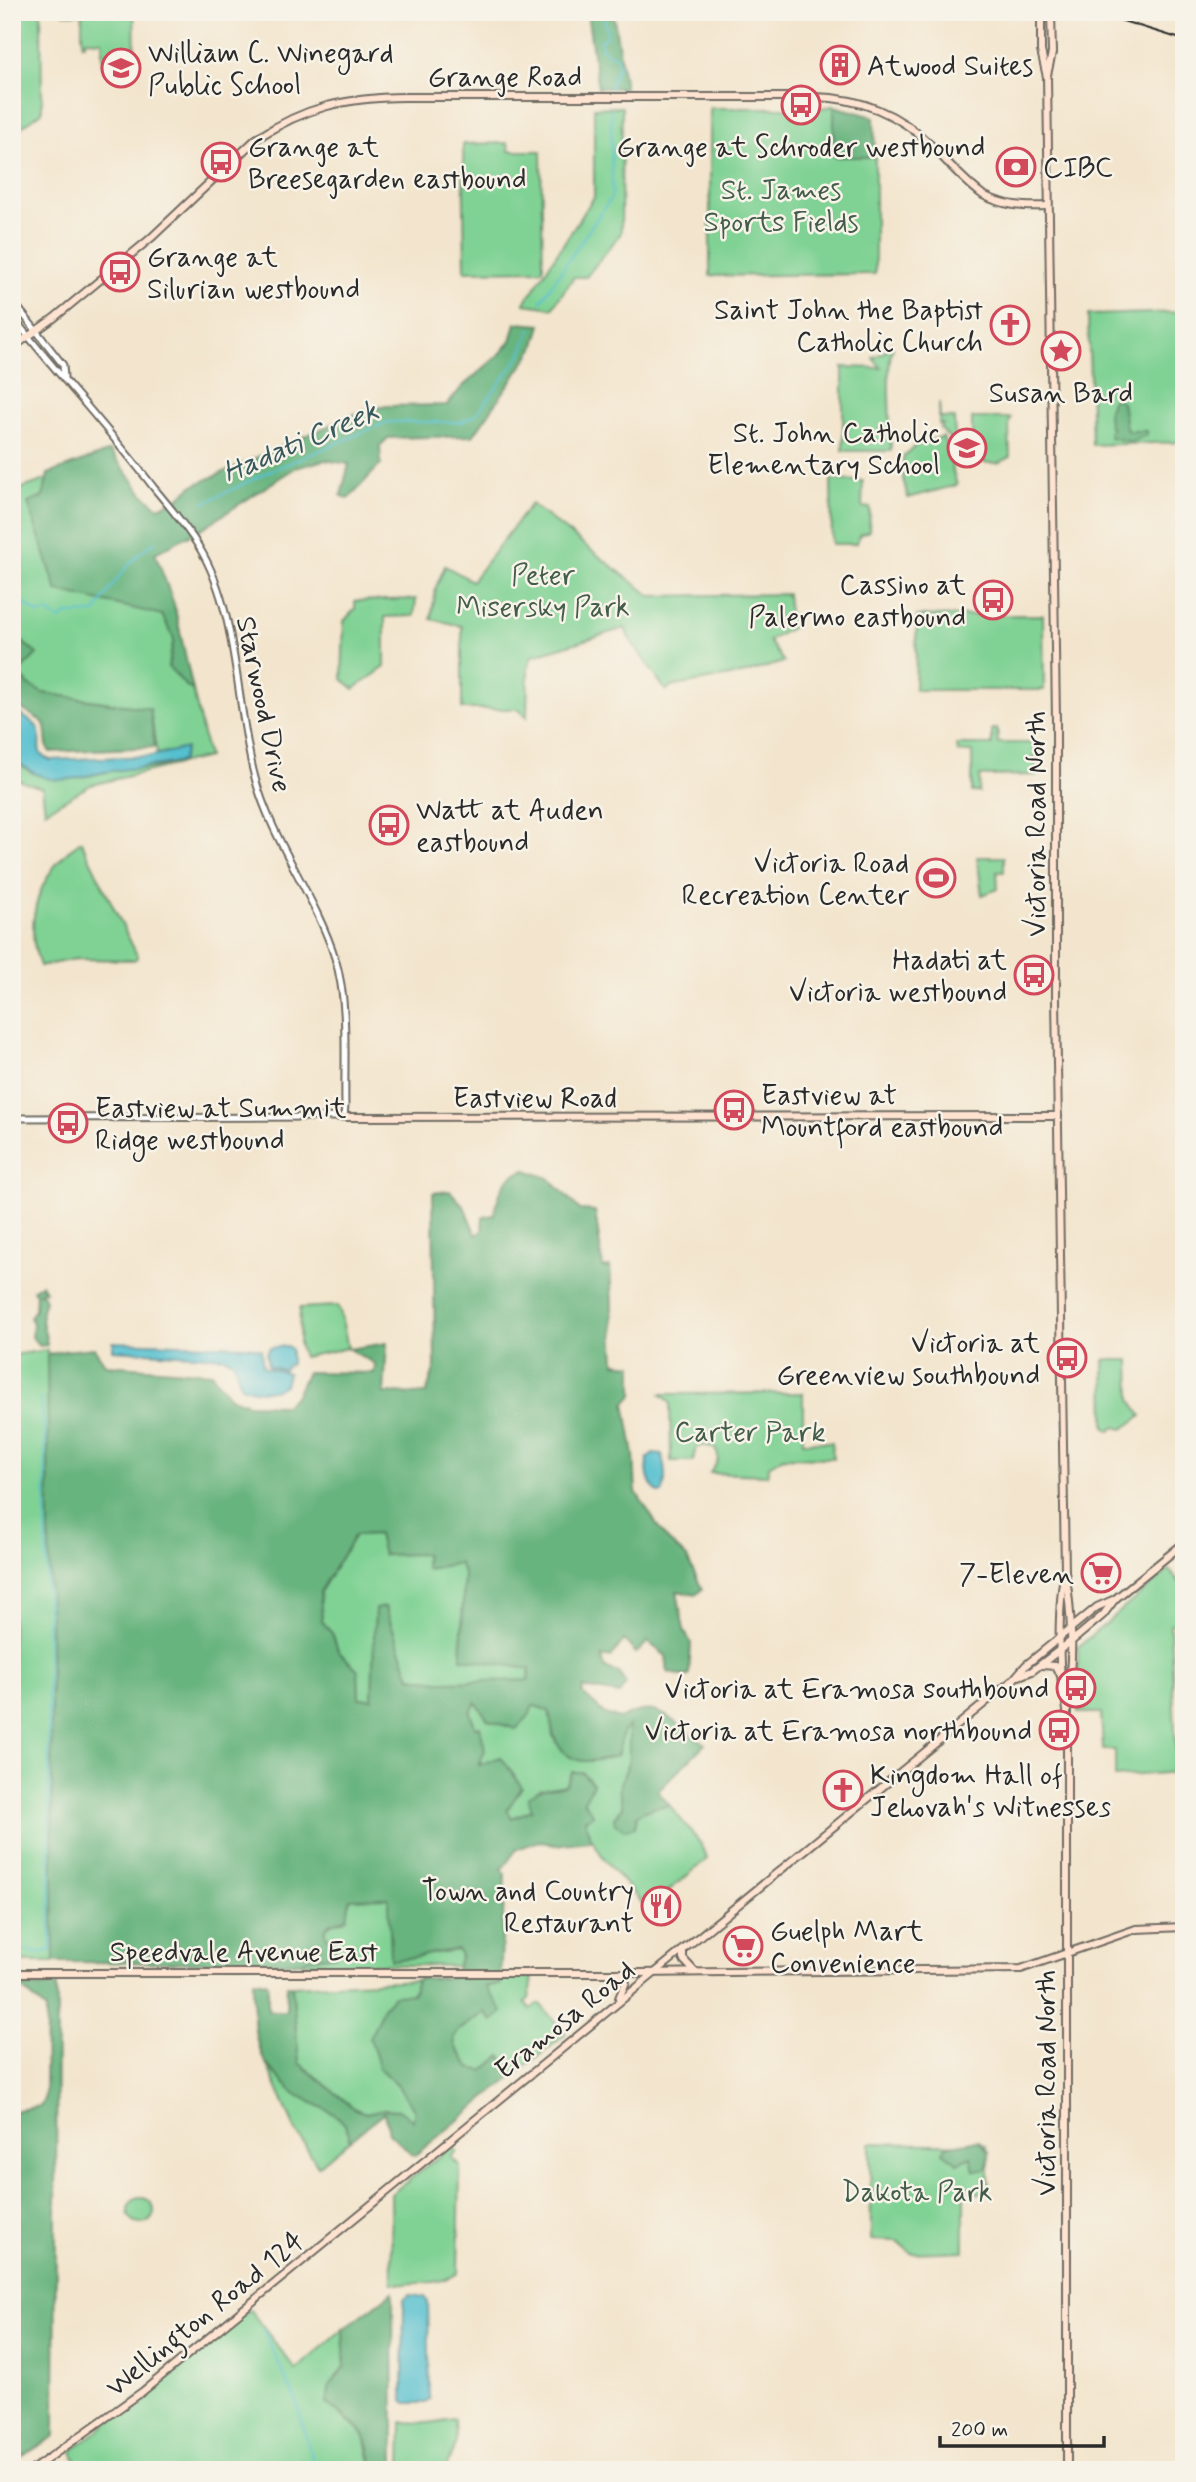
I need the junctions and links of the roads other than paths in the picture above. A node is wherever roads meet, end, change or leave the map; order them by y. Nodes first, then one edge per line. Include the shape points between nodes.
1 (1041, 12) edge
2 (1051, 12) edge
3 (1046, 76) junction
4 (1047, 206) junction
5 (12, 300) edge
6 (12, 316) edge
7 (37, 331) junction
8 (28, 336) junction
9 (12, 348) edge
10 (64, 377) junction
11 (1058, 1116) junction
12 (344, 1117) junction
13 (12, 1118) edge
14 (1184, 1543) edge
15 (1065, 1571) junction
16 (1115, 1600) junction
17 (1068, 1606) junction
18 (1089, 1614) junction
19 (1069, 1631) junction
20 (1061, 1637) junction
21 (1069, 1642) junction
22 (1061, 1649) junction
23 (1040, 1665) junction
24 (1062, 1676) junction
25 (1017, 1677) junction
26 (1066, 1697) junction
27 (1184, 1927) edge
28 (683, 1949) junction
29 (1066, 1955) junction
30 (695, 1972) junction
31 (12, 1973) edge
32 (618, 1973) junction
33 (653, 1973) junction
34 (616, 2003) junction
35 (398, 2182) joint
36 (32, 2470) edge
37 (1067, 2470) edge

1 - 3 main road, Victoria Road North
2 - 3 main road, Victoria Road North via 1052,54
3 - 4 main road, Victoria Road North
4 - 7 main road, Grange Road via 1013,206 982,195 907,125 855,100 351,99 308,111 256,139 151,238
4 - 11 main road, Victoria Road North
5 - 7 street, Starwood Drive
6 - 8 street, Starwood Drive
7 - 8 main road, Grange Road
7 - 10 street, Starwood Drive via 63,365
8 - 9 main road, Grange Road
8 - 10 street, Starwood Drive
10 - 12 street, Starwood Drive via 186,527 216,583 259,791 325,931 338,970 344,1011
11 - 12 main road, Eastview Road
11 - 15 main road, Victoria Road North
12 - 13 street, Eastview Road
14 - 16 main road, Eramosa Road
15 - 17 main road, Victoria Road North
15 - 20 main road, Victoria Road North
16 - 18 main road, Eramosa Road
16 - 21 main road, Eramosa Road
17 - 18 main road via 1076,1614
17 - 19 main road, Victoria Road North
18 - 19 main road, Eramosa Road
19 - 20 main road, Eramosa Road
19 - 21 main road, Victoria Road North
20 - 22 main road, Victoria Road North
20 - 25 main road, Eramosa Road
21 - 22 main road, Eramosa Road
21 - 26 main road, Victoria Road North
22 - 23 main road, Eramosa Road
22 - 24 main road, Victoria Road North
23 - 24 main road via 1055,1666
23 - 25 main road, Eramosa Road
24 - 26 main road, Victoria Road North
25 - 28 main road, Eramosa Road
26 - 29 main road, Victoria Road North
27 - 29 main road, Speedvale Avenue East via 1136,1929
28 - 30 main road via 683,1959
28 - 33 main road, Eramosa Road
29 - 30 main road, Speedvale Avenue East via 1021,1969
29 - 37 main road, Victoria Road North
30 - 33 main road, Speedvale Avenue East
31 - 32 main road, Speedvale Avenue East
32 - 33 main road, Speedvale Avenue East
32 - 34 main road via 626,1987
33 - 34 main road, Eramosa Road
34 - 35 main road, Eramosa Road
35 - 36 main road, Wellington Road 124 via 142,2392

